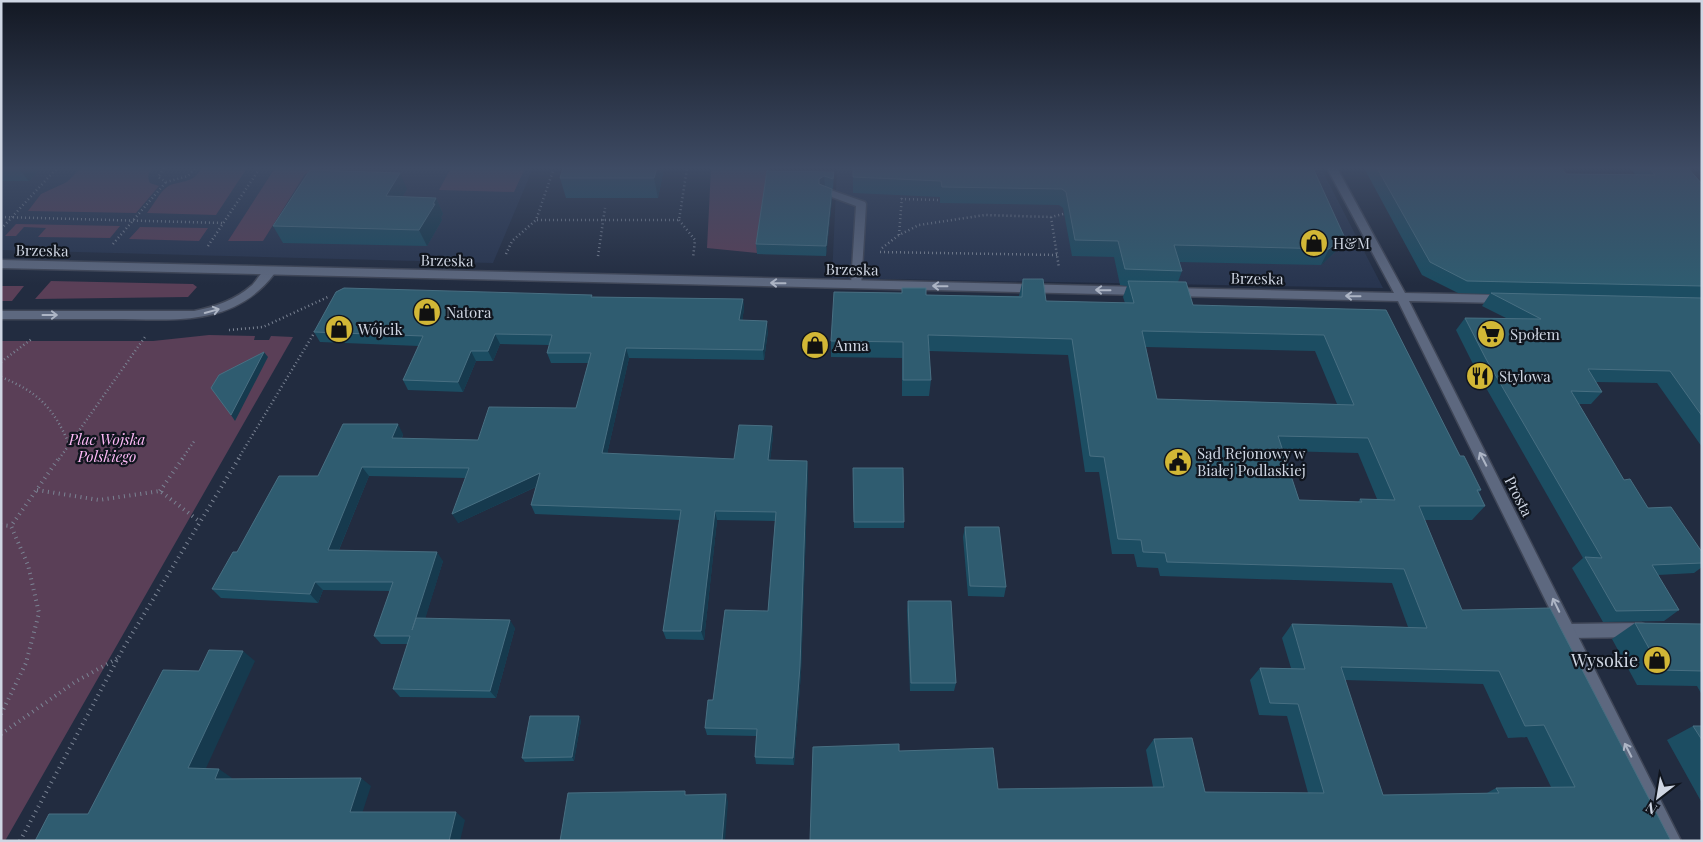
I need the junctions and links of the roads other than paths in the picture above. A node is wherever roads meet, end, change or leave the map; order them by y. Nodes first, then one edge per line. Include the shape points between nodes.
1 (861, 207) edge
2 (1353, 207) edge
3 (1, 264) edge
4 (270, 271) junction
5 (857, 284) junction
6 (1402, 297) junction
7 (1515, 300) edge
8 (1, 315) edge
9 (1654, 630) edge
10 (1569, 631) junction
11 (1673, 841) edge

1 - 5 street
2 - 6 street, Prosta
3 - 4 street, Brzeska
5 -> 4 street, Brzeska
8 -> 4 street via 194,315 241,300 255,290
6 -> 5 street, Brzeska
6 - 7 street, Brzeska
10 -> 6 street, Prosta
9 - 10 street
11 -> 10 street, Prosta

